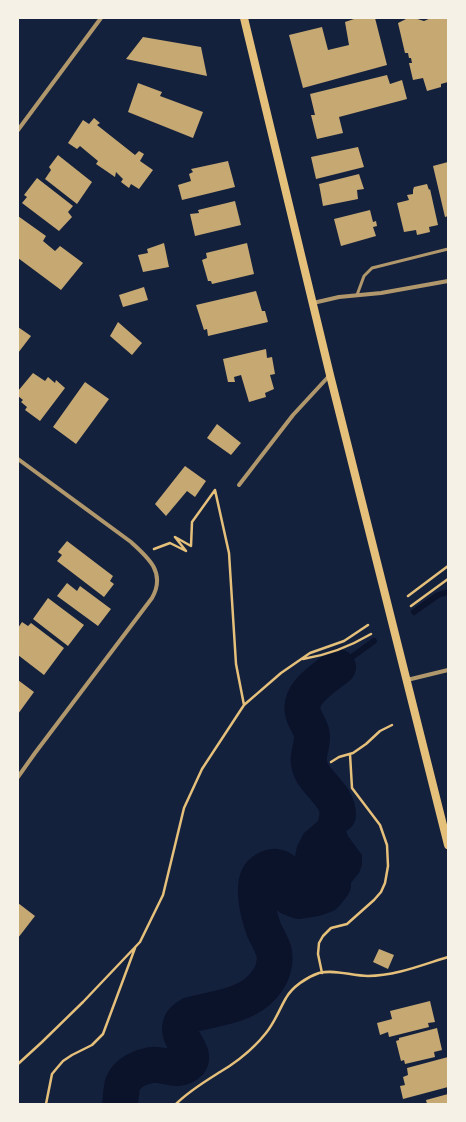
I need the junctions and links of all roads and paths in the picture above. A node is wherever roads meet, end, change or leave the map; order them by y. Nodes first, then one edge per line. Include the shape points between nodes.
1 (101, 18) edge
2 (244, 18) edge
3 (18, 130) edge
4 (448, 249) edge
5 (448, 281) edge
6 (356, 295) junction
7 (313, 303) junction
8 (330, 375) junction
9 (18, 459) edge
10 (239, 485) dead end
11 (143, 553) junction
12 (448, 566) edge
13 (448, 579) edge
14 (408, 596) dead end
15 (411, 606) dead end
16 (368, 625) dead end
17 (371, 634) dead end
18 (303, 659) junction
19 (448, 670) edge
20 (407, 680) junction
21 (244, 705) junction
22 (392, 726) dead end
23 (350, 754) junction
24 (331, 762) dead end
25 (18, 777) edge
26 (448, 844) edge
27 (136, 946) junction
28 (448, 957) edge
29 (322, 973) junction
30 (18, 1064) edge
31 (46, 1104) edge
32 (176, 1104) edge

1 - 3 street
2 - 7 main road
4 - 6 lane via 372,268 364,276
5 - 6 street
6 - 7 street
7 - 8 main road
8 - 10 street
8 - 20 main road
9 - 11 street
11 - 21 path via 170,543 186,551 175,537 191,546 192,522 215,490 229,553 236,664
11 - 25 street via 153,565 158,578 152,598
12 - 14 path
13 - 15 path
16 - 18 path via 344,641 318,649
17 - 18 path via 344,649
18 - 21 path via 281,673
19 - 20 street
20 - 26 main road
21 - 27 path via 202,769 184,808 163,895
22 - 23 path
23 - 24 path
23 - 29 path via 352,788 380,825 387,846 388,866 385,883 374,900 347,924 331,928 323,936 318,954
27 - 30 path via 83,1002
27 - 31 path via 103,1034 92,1045 63,1061 52,1074
28 - 29 path via 388,975
29 - 32 path via 295,987 286,997 267,1032 239,1059 203,1082

